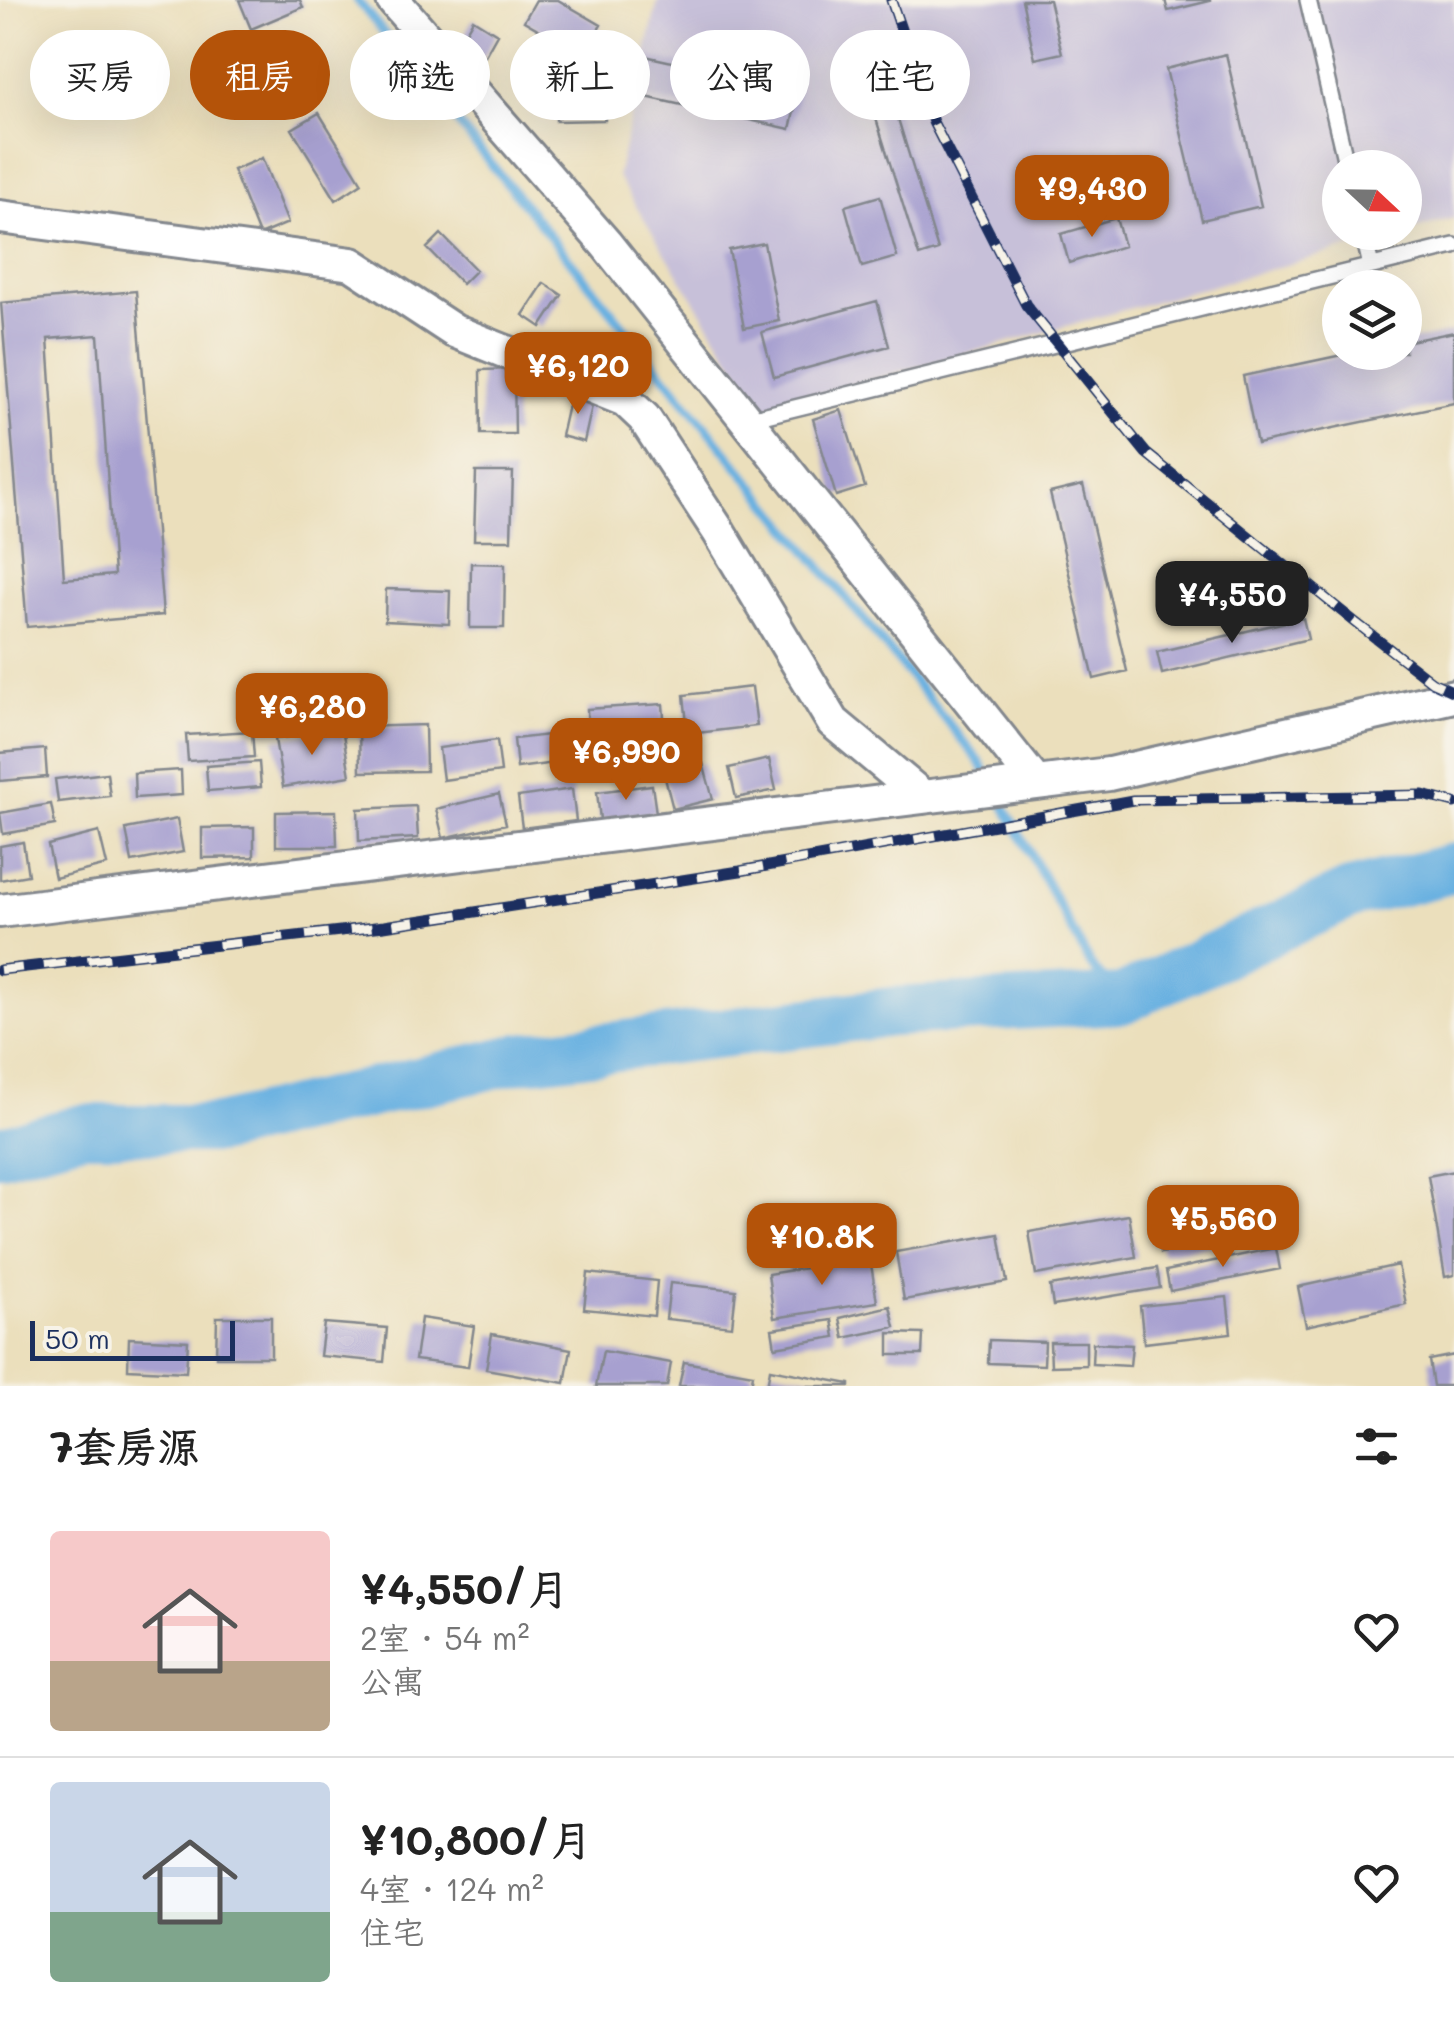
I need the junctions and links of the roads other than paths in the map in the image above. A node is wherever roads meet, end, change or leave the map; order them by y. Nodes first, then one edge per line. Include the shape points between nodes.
1 (394, 0) edge
2 (1308, 0) edge
3 (1344, 150) edge
4 (0, 217) edge
5 (1454, 246) edge
6 (1367, 250) edge
7 (1371, 266) junction
8 (746, 420) junction
9 (1454, 696) edge
10 (1025, 784) junction
11 (922, 797) junction
12 (0, 911) edge

1 - 8 street via 606,244
2 - 3 lane
4 - 11 street via 352,264 454,330 625,400 644,418 719,532 833,722
5 - 7 lane
6 - 7 lane
7 - 8 lane
8 - 10 street
9 - 10 street via 1109,774
10 - 11 street
11 - 12 street

